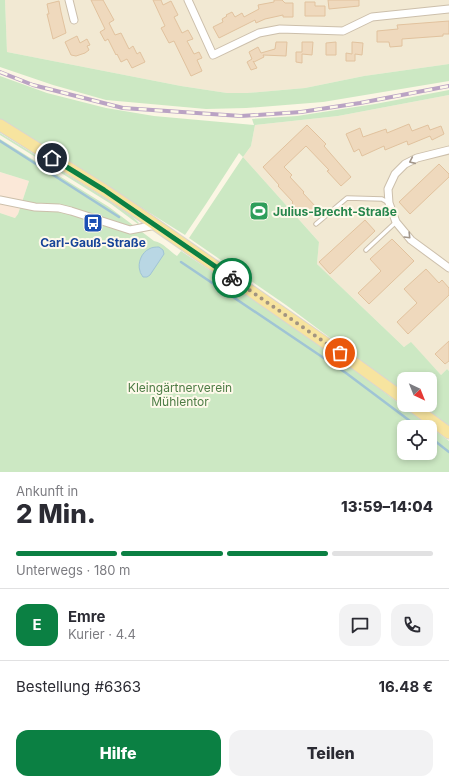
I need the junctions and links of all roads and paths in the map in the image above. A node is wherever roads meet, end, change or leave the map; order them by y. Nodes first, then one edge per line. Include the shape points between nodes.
1 (69, 0) edge
2 (188, 0) edge
3 (449, 9) edge
4 (74, 20) dead end
5 (0, 125) edge
6 (449, 150) edge
7 (0, 200) edge
8 (389, 203) junction
9 (396, 222) junction
10 (316, 224) dead end
11 (156, 226) junction
12 (366, 250) dead end
13 (449, 268) edge
14 (397, 394) edge
15 (421, 412) edge
16 (449, 433) edge

1 - 4 street
2 - 3 street via 213,55 259,33 280,29 343,30 372,16
5 - 11 main road
6 -> 8 street via 405,164 395,174 388,189
7 - 11 street via 35,208 59,208 130,230
8 - 9 street
8 - 10 lane via 382,199 347,198
9 - 12 lane
9 -> 13 street via 411,240
11 - 14 main road
15 - 16 main road

